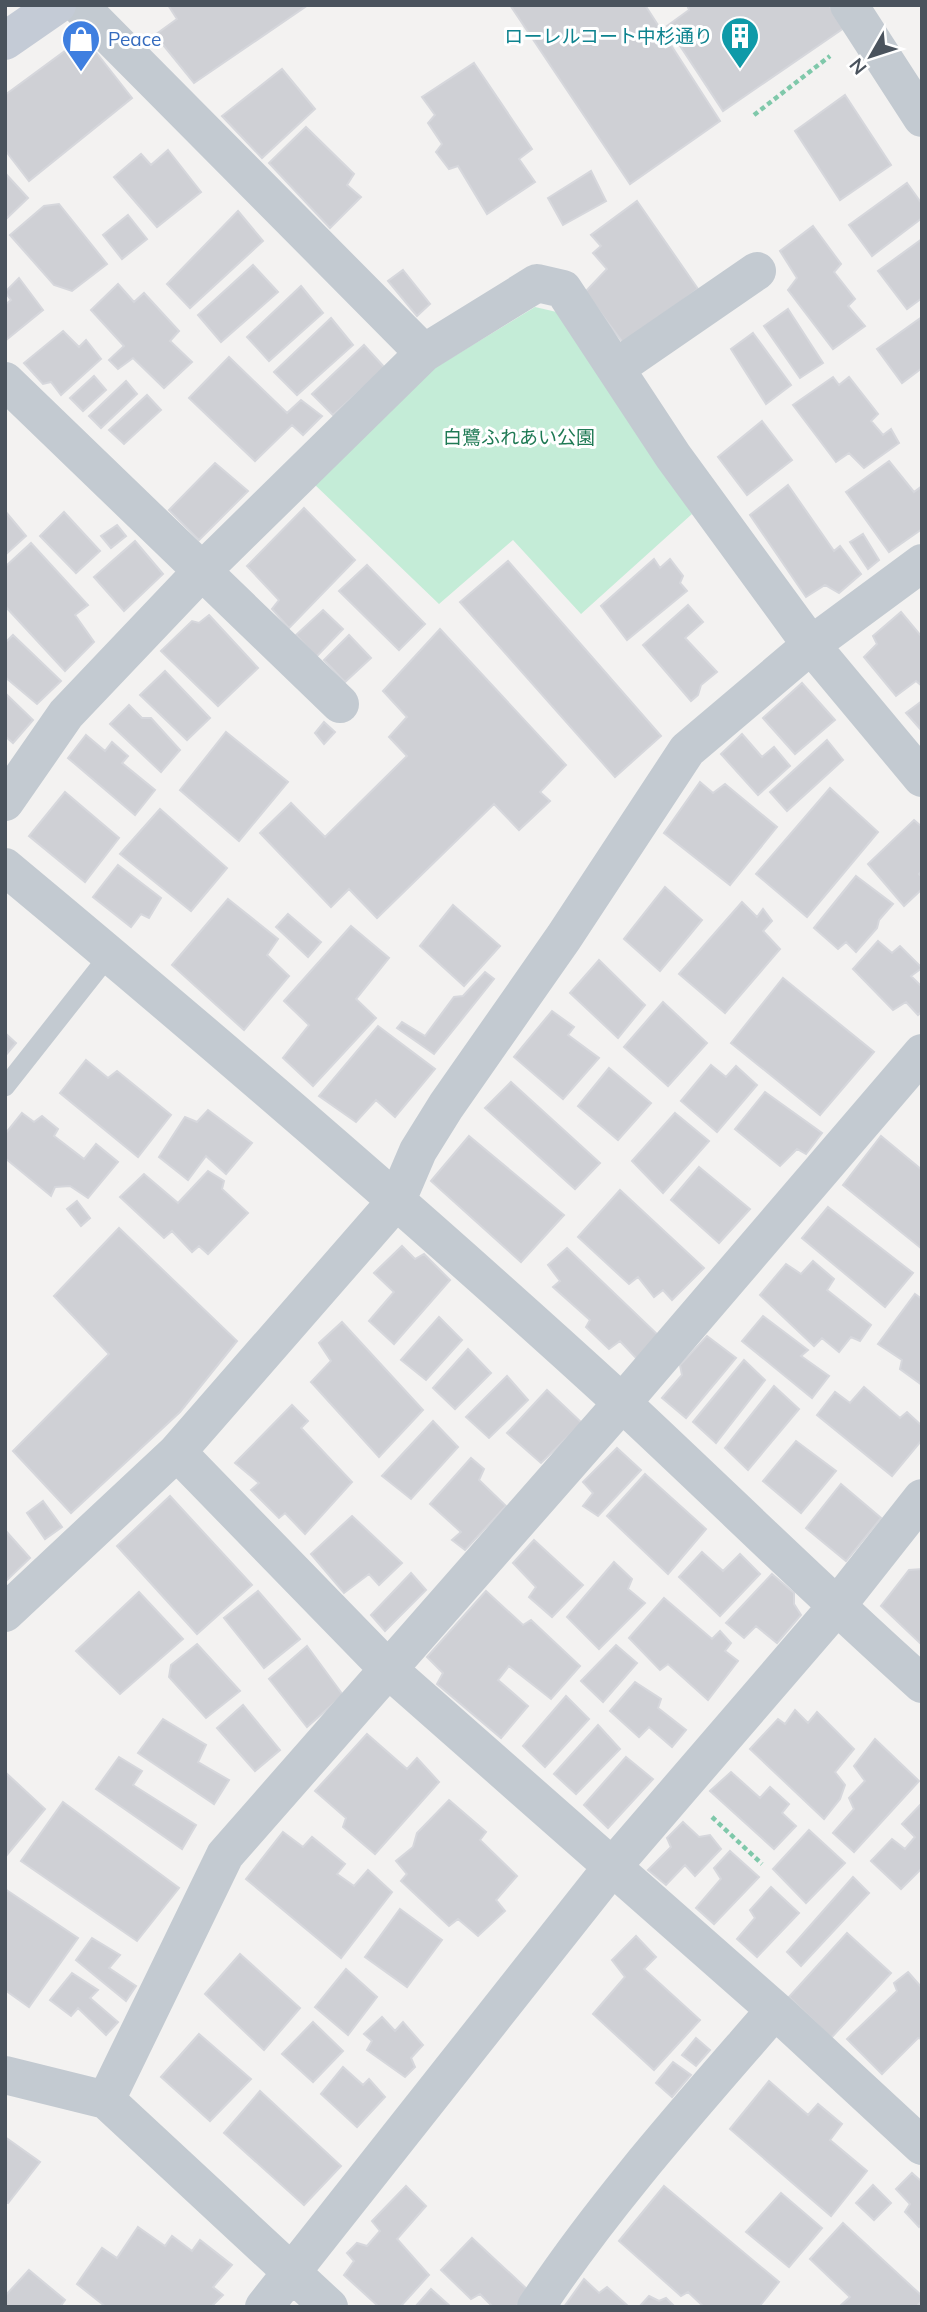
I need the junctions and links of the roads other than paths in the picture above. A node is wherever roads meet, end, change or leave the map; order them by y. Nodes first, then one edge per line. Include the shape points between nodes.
1 (57, 5) edge
2 (79, 5) edge
3 (856, 17) edge
4 (5, 41) edge
5 (922, 118) edge
6 (757, 271) dead end
7 (424, 353) junction
8 (616, 368) junction
9 (5, 381) edge
10 (922, 564) edge
11 (201, 572) junction
12 (811, 645) junction
13 (340, 704) dead end
14 (922, 778) edge
15 (5, 802) edge
16 (5, 867) edge
17 (110, 954) junction
18 (922, 1053) edge
19 (5, 1087) edge
20 (397, 1200) junction
21 (622, 1404) junction
22 (177, 1452) junction
23 (922, 1498) edge
24 (836, 1607) junction
25 (5, 1613) edge
26 (389, 1670) junction
27 (922, 1684) edge
28 (612, 1867) junction
29 (775, 2010) junction
30 (5, 2075) edge
31 (106, 2100) junction
32 (922, 2146) edge
33 (291, 2272) junction
34 (264, 2307) edge
35 (329, 2307) edge
36 (536, 2307) edge

1 - 4 main road
2 - 7 street
3 - 5 street
6 - 8 street
7 - 8 street via 537,283 563,289
7 - 11 street
8 - 12 street via 673,456
9 - 11 street
10 - 12 street
11 - 13 street
11 - 15 street via 66,714
12 - 14 street
12 - 20 street via 687,750 446,1106 418,1151
16 - 17 street
17 - 19 lane
17 - 20 street
18 - 21 street
20 - 21 street
20 - 22 street
21 - 24 street
21 - 26 street
22 - 25 street
22 - 26 street
23 - 24 street
24 - 27 street
24 - 28 street
26 - 28 street
26 - 31 street via 225,1855
28 - 29 street
28 - 33 street
29 - 32 street
29 - 36 street via 650,2155
30 - 31 street
31 - 33 street
33 - 34 street
33 - 35 street

